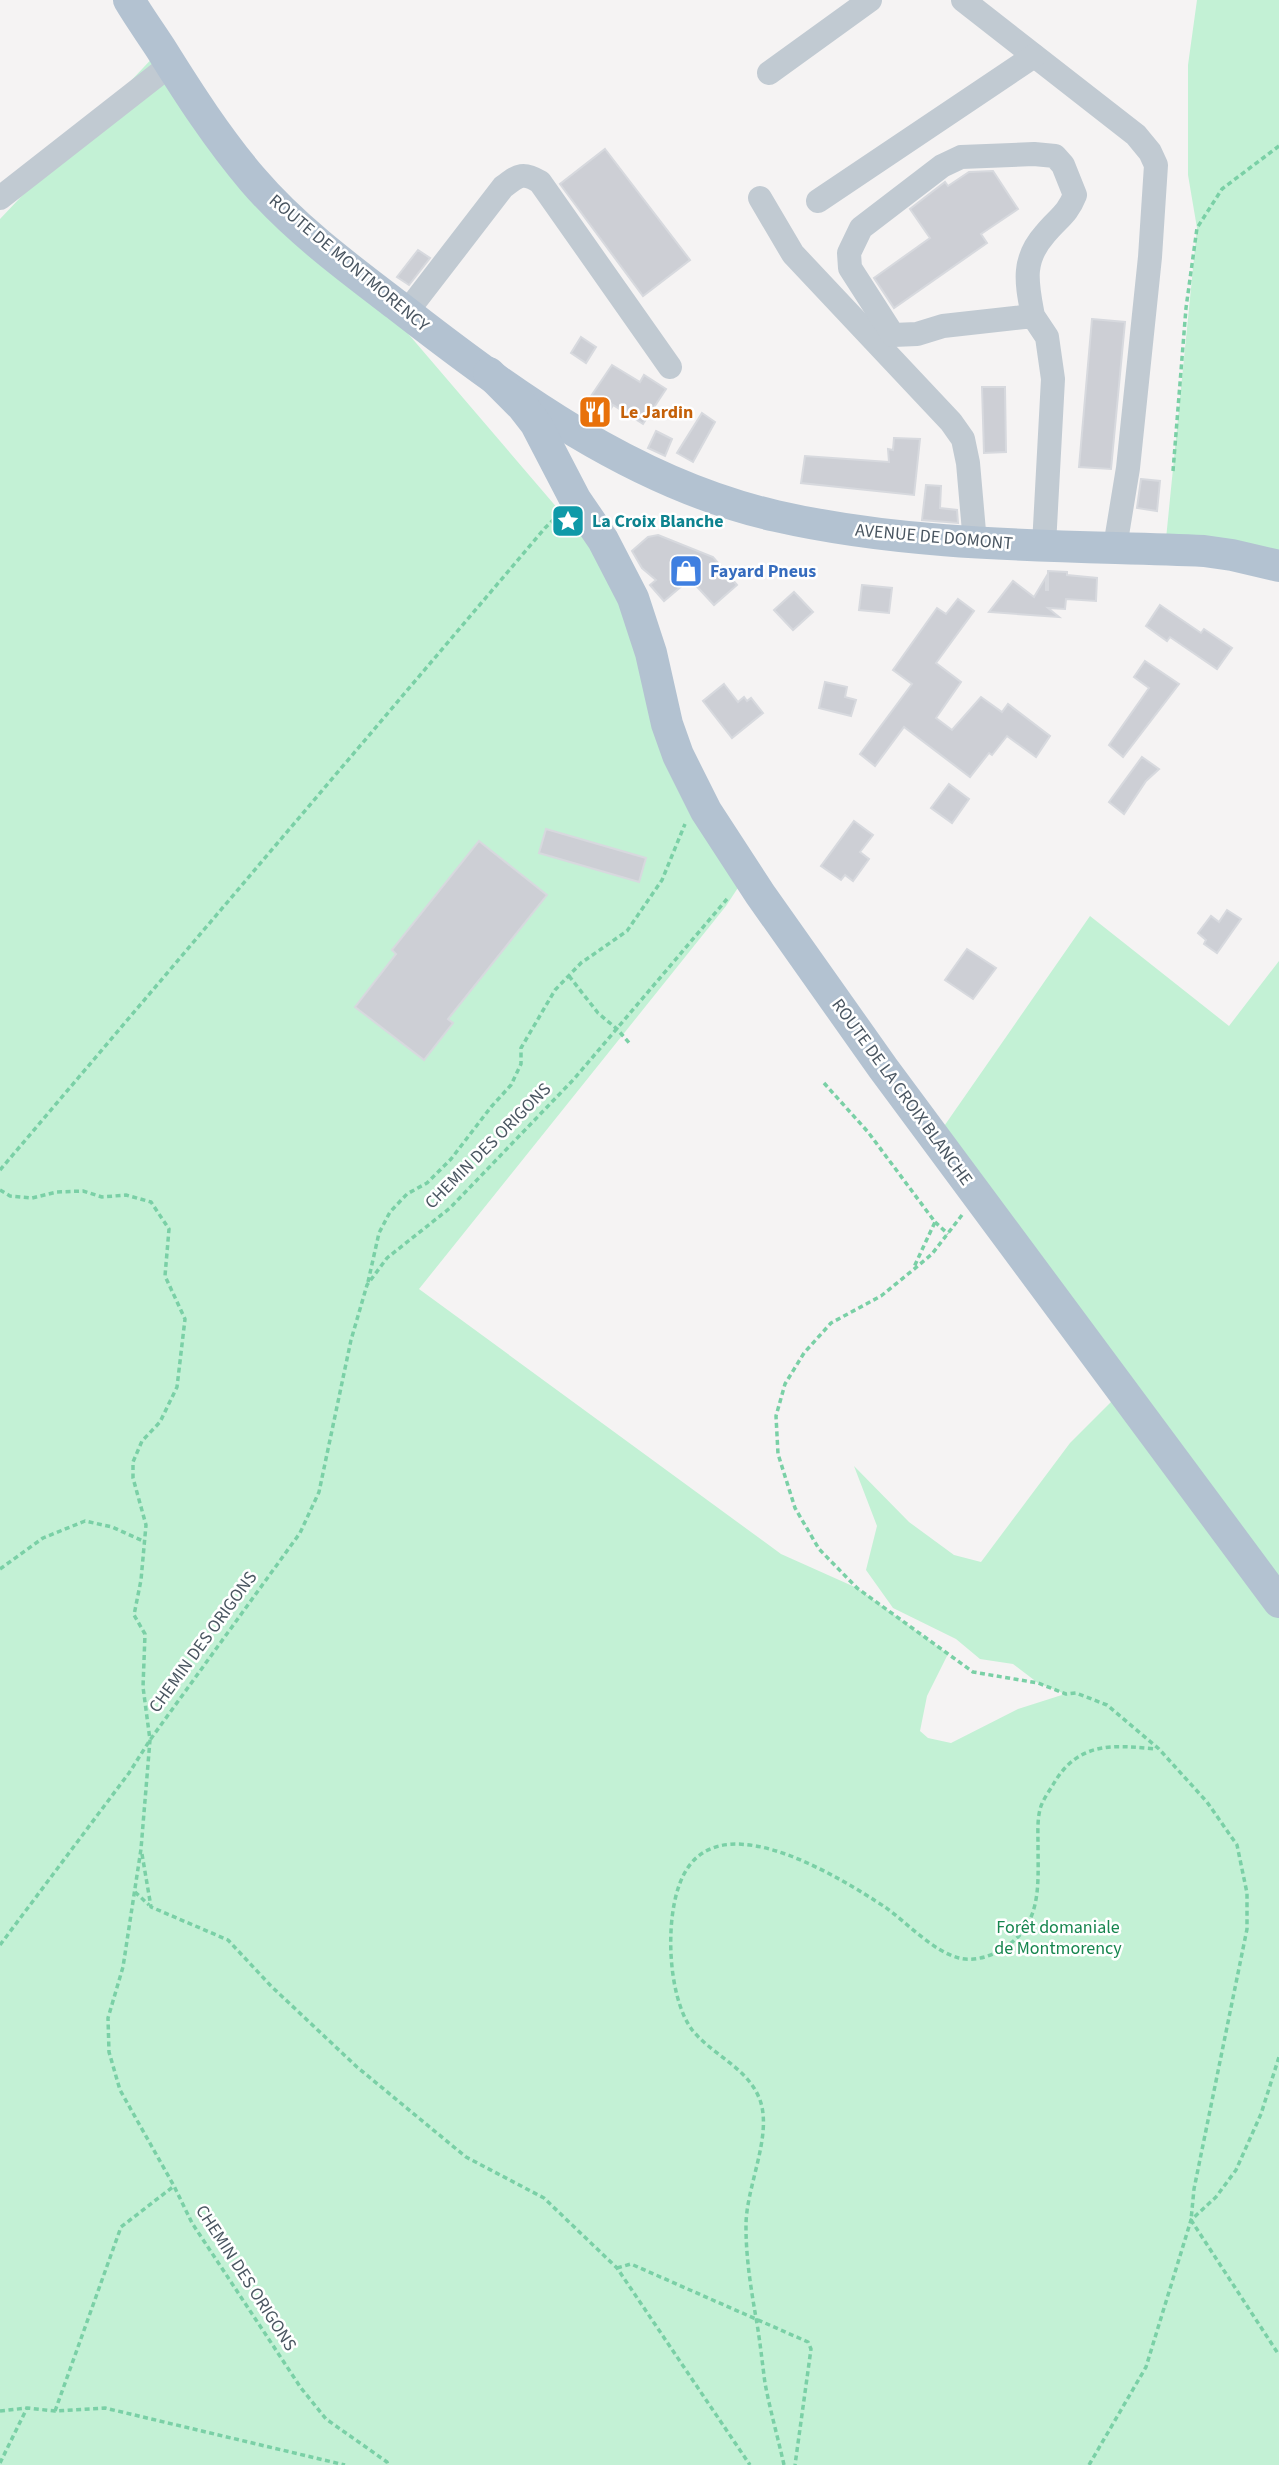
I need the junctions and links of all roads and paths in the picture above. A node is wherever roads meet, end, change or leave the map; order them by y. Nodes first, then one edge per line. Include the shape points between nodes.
1 (129, 0) edge
2 (870, 0) edge
3 (963, 0) edge
4 (1034, 56) junction
5 (170, 65) junction
6 (769, 74) dead end
7 (1279, 146) edge
8 (0, 198) edge
9 (760, 198) dead end
10 (818, 201) dead end
11 (406, 313) junction
12 (1033, 317) junction
13 (670, 367) dead end
14 (489, 373) junction
15 (596, 444) junction
16 (1173, 471) dead end
17 (561, 472) junction
18 (575, 499) junction
19 (603, 540) junction
20 (975, 543) junction
21 (1044, 545) junction
22 (1115, 547) junction
23 (1279, 566) edge
24 (693, 788) junction
25 (727, 899) dead end
26 (569, 976) junction
27 (617, 1028) junction
28 (631, 1045) dead end
29 (824, 1083) dead end
30 (0, 1170) edge
31 (0, 1190) edge
32 (958, 1219) dead end
33 (936, 1222) junction
34 (948, 1234) junction
35 (913, 1270) junction
36 (367, 1285) junction
37 (144, 1541) junction
38 (0, 1569) edge
39 (1279, 1602) edge
40 (150, 1740) junction
41 (1158, 1749) junction
42 (141, 1849) junction
43 (135, 1892) junction
44 (151, 1907) junction
45 (0, 1945) edge
46 (1279, 2057) edge
47 (174, 2186) junction
48 (1191, 2220) junction
49 (617, 2268) junction
50 (756, 2318) junction
51 (1279, 2355) edge
52 (27, 2408) junction
53 (55, 2411) junction
54 (0, 2412) edge
55 (0, 2463) edge
56 (345, 2465) edge
57 (388, 2465) edge
58 (750, 2465) edge
59 (784, 2465) edge
60 (795, 2465) edge
61 (1089, 2465) edge

1 - 5 main road, ROUTE DE MONTMORENCY
2 - 6 lane
3 - 4 lane
4 - 10 lane
4 - 22 lane via 1136,135 1156,165 1128,468
5 - 8 lane
5 - 11 main road, ROUTE DE MONTMORENCY via 254,181 294,221
7 - 16 path via 1222,189 1197,228
9 - 20 lane via 793,254 963,439
11 - 13 lane via 503,187 517,176 530,176 540,181
11 - 14 main road, ROUTE DE MONTMORENCY
12 - 12 lane via 893,335 850,268 849,253 860,229 942,166 961,157 1055,156 1075,195 1069,210 1029,257 1026,282
12 - 21 lane via 1047,337 1053,379
14 - 15 main road, AVENUE DE DOMONT
14 - 17 main road via 536,424
15 - 17 main road via 578,438 569,441 560,455
15 - 19 main road via 583,481
15 - 20 main road, AVENUE DE DOMONT via 675,482 775,516 837,528
17 - 18 main road
18 - 19 main road
18 - 30 path via 545,528
19 - 24 main road, ROUTE DE LA CROIX BLANCHE via 641,616 667,724
20 - 21 main road, AVENUE DE DOMONT
21 - 22 main road, AVENUE DE DOMONT
22 - 23 main road, AVENUE DE DOMONT via 1204,551
24 - 26 path via 684,827 662,880 627,931
24 - 39 main road, ROUTE DE LA CROIX BLANCHE via 760,894 875,1057
25 - 27 path, CHEMIN DES ORIGONS
26 - 27 path via 598,1013
26 - 36 path via 555,990 521,1048 521,1064 512,1085 451,1159 390,1212 379,1233
27 - 28 path
27 - 36 path, CHEMIN DES ORIGONS via 450,1208 387,1258
29 - 33 path via 868,1132
31 - 37 path via 32,1198 83,1191 102,1197 126,1195 151,1202 169,1229 165,1276 185,1319 177,1387 133,1462 146,1525
32 - 34 path
33 - 34 path
33 - 35 path
34 - 35 path
35 - 41 path via 881,1296 831,1323 785,1384 776,1416 778,1454 795,1508 819,1549 857,1588 973,1672 1076,1693 1107,1706
36 - 40 path, CHEMIN DES ORIGONS via 319,1492 300,1533
37 - 38 path via 85,1521 43,1538
37 - 40 path via 134,1615 145,1634 143,1687
40 - 42 path, CHEMIN DES ORIGONS
40 - 45 path
41 - 48 path via 1207,1802 1237,1845 1247,1894 1247,1929
41 - 50 path via 1118,1746 1089,1750 1063,1768 1041,1806 1039,1891 1032,1916 1009,1944 976,1959 946,1952 856,1889 784,1852 723,1845 701,1853 686,1869 676,1898 671,1938 676,1992 691,2029 741,2071 761,2103 760,2147 746,2210
42 - 43 path, CHEMIN DES ORIGONS
42 - 44 path
43 - 44 path
43 - 47 path, CHEMIN DES ORIGONS via 123,1967 108,2018 109,2052 120,2090
44 - 49 path via 228,1940 357,2067 467,2157 544,2198
46 - 48 path via 1236,2170
47 - 53 path via 121,2227
47 - 57 path, CHEMIN DES ORIGONS via 192,2223 301,2388 326,2419
48 - 51 path
48 - 61 path via 1146,2367
49 - 50 path via 631,2264
49 - 58 path
50 - 59 path
50 - 60 path via 808,2342 811,2348
52 - 53 path
52 - 54 path
52 - 55 path
53 - 56 path via 105,2408

